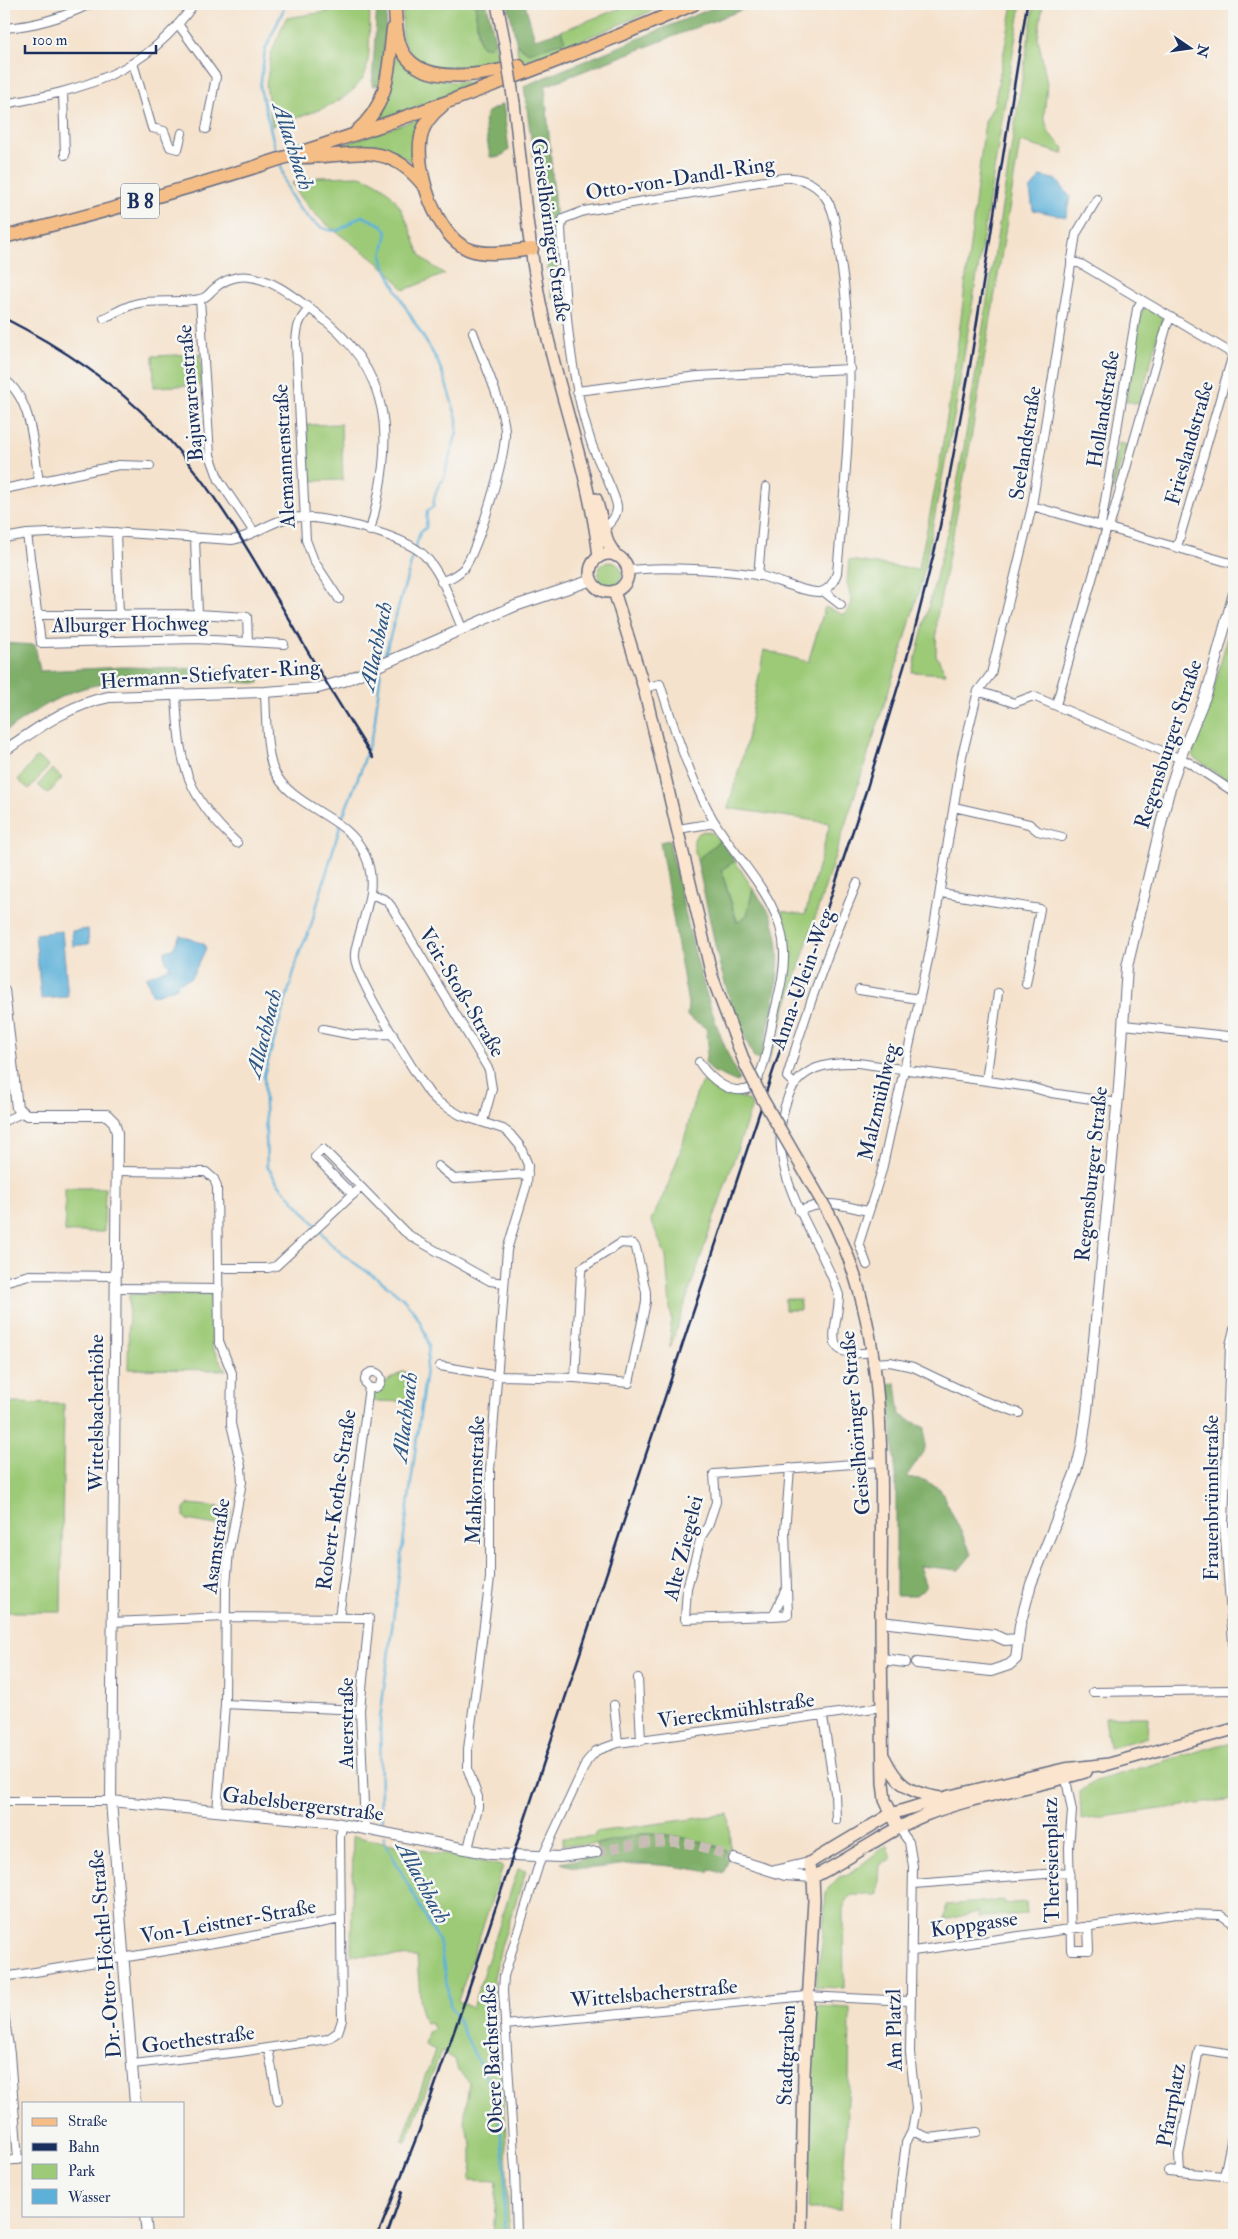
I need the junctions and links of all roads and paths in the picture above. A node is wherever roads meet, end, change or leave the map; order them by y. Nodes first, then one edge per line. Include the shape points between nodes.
1 (90, 4) edge
2 (194, 4) edge
3 (497, 4) edge
4 (694, 4) edge
5 (395, 7) edge
6 (178, 24) junction
7 (4, 28) edge
8 (591, 46) junction
9 (133, 63) junction
10 (63, 93) junction
11 (446, 103) junction
12 (4, 104) edge
13 (206, 129) dead end
14 (182, 133) dead end
15 (352, 136) junction
16 (65, 155) dead end
17 (289, 157) junction
18 (426, 189) junction
19 (1097, 199) dead end
20 (4, 236) edge
21 (532, 248) junction
22 (1071, 262) junction
23 (200, 299) junction
24 (1142, 300) junction
25 (310, 308) junction
26 (1171, 317) junction
27 (104, 318) dead end
28 (473, 332) dead end
29 (851, 369) junction
30 (4, 379) edge
31 (577, 391) junction
32 (580, 458) junction
33 (150, 466) dead end
34 (39, 481) junction
35 (766, 487) dead end
36 (4, 488) edge
37 (1032, 506) junction
38 (304, 517) junction
39 (604, 527) junction
40 (1106, 527) junction
41 (370, 531) junction
42 (116, 532) junction
43 (254, 532) junction
44 (27, 534) junction
45 (4, 538) edge
46 (195, 540) junction
47 (1177, 547) junction
48 (616, 556) junction
49 (599, 558) junction
50 (1234, 564) edge
51 (627, 571) junction
52 (758, 576) junction
53 (592, 580) junction
54 (442, 582) junction
55 (614, 591) junction
56 (824, 591) junction
57 (1234, 593) edge
58 (338, 599) dead end
59 (841, 605) dead end
60 (198, 614) junction
61 (38, 615) junction
62 (119, 615) junction
63 (463, 630) junction
64 (248, 642) junction
65 (284, 644) dead end
66 (644, 688) junction
67 (978, 691) junction
68 (265, 692) junction
69 (176, 694) junction
70 (1056, 705) junction
71 (4, 751) edge
72 (1180, 758) junction
73 (1234, 792) edge
74 (954, 807) junction
75 (715, 823) junction
76 (678, 829) junction
77 (1062, 837) dead end
78 (237, 843) dead end
79 (857, 883) dead end
80 (941, 893) junction
81 (371, 894) junction
82 (1026, 984) dead end
83 (4, 990) edge
84 (859, 990) dead end
85 (998, 994) dead end
86 (919, 1000) junction
87 (1124, 1025) junction
88 (323, 1029) dead end
89 (393, 1034) junction
90 (1228, 1036) dead end
91 (699, 1062) dead end
92 (904, 1070) junction
93 (986, 1081) junction
94 (795, 1085) junction
95 (1118, 1102) junction
96 (22, 1113) junction
97 (4, 1121) edge
98 (483, 1122) junction
99 (339, 1165) junction
100 (438, 1166) dead end
101 (117, 1171) junction
102 (1234, 1171) edge
103 (331, 1173) junction
104 (528, 1174) junction
105 (361, 1187) junction
106 (353, 1195) junction
107 (1234, 1199) edge
108 (1234, 1204) edge
109 (799, 1210) junction
110 (868, 1211) junction
111 (867, 1265) dead end
112 (219, 1268) junction
113 (116, 1276) junction
114 (4, 1282) edge
115 (504, 1283) junction
116 (116, 1288) junction
117 (219, 1289) junction
118 (1234, 1329) edge
119 (872, 1358) junction
120 (1234, 1358) edge
121 (440, 1366) dead end
122 (1230, 1370) junction
123 (498, 1376) junction
124 (575, 1378) junction
125 (369, 1387) dead end
126 (1019, 1414) dead end
127 (881, 1462) junction
128 (790, 1468) junction
129 (787, 1587) junction
130 (773, 1616) junction
131 (226, 1617) junction
132 (339, 1618) junction
133 (112, 1622) junction
134 (881, 1622) junction
135 (1018, 1639) junction
136 (1234, 1655) edge
137 (882, 1659) junction
138 (905, 1662) dead end
139 (917, 1663) dead end
140 (638, 1678) dead end
141 (1234, 1690) edge
142 (1093, 1692) dead end
143 (225, 1704) junction
144 (614, 1704) dead end
145 (882, 1707) junction
146 (360, 1710) junction
147 (823, 1717) junction
148 (1234, 1729) edge
149 (641, 1740) junction
150 (618, 1744) junction
151 (596, 1751) joint
152 (882, 1755) junction
153 (1065, 1774) junction
154 (942, 1798) junction
155 (111, 1801) junction
156 (4, 1802) edge
157 (217, 1812) junction
158 (891, 1814) junction
159 (836, 1820) dead end
160 (343, 1824) junction
161 (898, 1827) junction
162 (367, 1829) junction
163 (468, 1849) junction
164 (596, 1852) tunnel mouth
165 (542, 1857) junction
166 (734, 1859) tunnel mouth
167 (809, 1863) junction
168 (774, 1871) junction
169 (1070, 1872) junction
170 (813, 1877) junction
171 (914, 1884) junction
172 (340, 1919) junction
173 (1234, 1924) edge
174 (1088, 1926) junction
175 (1070, 1928) junction
176 (913, 1951) junction
177 (123, 1958) junction
178 (4, 1977) edge
179 (807, 1996) junction
180 (909, 2001) junction
181 (4, 2013) edge
182 (505, 2025) junction
183 (268, 2048) junction
184 (1234, 2054) edge
185 (133, 2064) junction
186 (278, 2101) dead end
187 (135, 2102) edge
188 (1234, 2127) edge
189 (912, 2131) junction
190 (977, 2132) dead end
191 (21, 2160) edge
192 (4, 2161) edge
193 (1168, 2171) dead end
194 (1180, 2172) junction
195 (1224, 2176) junction
196 (1234, 2177) edge
197 (145, 2216) edge
198 (897, 2234) edge
199 (147, 2235) edge
200 (517, 2235) edge
201 (801, 2235) edge

1 - 7 street via 61,16 21,27
2 - 6 street
3 - 21 main road, Geiselhöringer Straße, bridge via 514,103
4 - 8 main road, B 8
5 - 8 main road via 403,52 424,69 443,75 486,74
5 - 15 main road via 381,102 368,122
6 - 9 street
6 - 13 street via 216,77
8 - 11 main road, B 8
9 - 10 street via 108,77
9 - 14 street via 152,128 164,132 170,147 178,148
10 - 12 street
10 - 16 street
11 - 15 main road, B 8
11 - 18 main road via 430,118 421,137
15 - 17 main road, B 8
17 - 18 main road via 377,153 405,165
17 - 20 main road, B 8 via 104,211
18 - 21 main road via 448,234 461,245 486,252
19 - 22 street, Seelandstraße via 1076,234
21 - 32 main road, Geiselhöringer Straße via 547,334
22 - 24 street, Frieslandstraße via 1081,264
22 - 37 street, Seelandstraße
23 - 25 street, Bajuwarenstraße via 232,278 250,277 274,284
23 - 27 street, Bajuwarenstraße via 137,303
23 - 43 street, Bajuwarenstraße via 210,456 219,480
24 - 26 street, Frieslandstraße
24 - 40 street, Hollandstraße via 1137,309
25 - 38 street, Alemannenstraße via 296,327
25 - 41 street, Bajuwarenstraße via 354,349 370,374 381,401 386,447
26 - 40 street, Hollandstraße
26 - 47 street, Frieslandstraße via 1233,354
28 - 54 street via 503,418 506,439 469,560 456,575
29 - 31 street via 698,376
29 - 31 street, Otto-von-Dandl-Ring via 846,288 831,209 824,195 808,182 783,178 584,211 564,219 561,228 564,302
29 - 56 street, Otto-von-Dandl-Ring via 850,434 837,573
30 - 34 street via 20,395 26,408
31 - 39 street, Otto-von-Dandl-Ring via 593,451 617,504 615,516
32 - 39 main road, Geiselhöringer Straße
32 - 49 main road, Geiselhöringer Straße
33 - 34 street via 119,465
34 - 36 street
35 - 52 street
37 - 40 street
37 - 67 street, Seelandstraße via 991,674
38 - 41 street via 323,518
38 - 43 street via 277,521
38 - 58 street, Alemannenstraße via 309,551
39 - 48 main road, Geiselhöringer Straße via 610,549
40 - 47 street
40 - 70 street, Hollandstraße
41 - 54 street via 423,555
42 - 44 street
42 - 46 street
42 - 62 street
43 - 46 street via 242,539
44 - 45 street
44 - 61 street, Alburger Hochweg
46 - 60 street
47 - 50 street
48 - 49 main road
48 - 51 main road via 625,564
49 - 53 main road via 592,565
51 - 52 street via 649,568
51 - 55 main road via 624,584
52 - 56 street via 810,591
53 - 55 main road via 598,589
53 - 63 street, Hermann-Stiefvater-Ring via 515,606
54 - 63 street
55 - 66 main road, Geiselhöringer Straße
56 - 59 street
57 - 72 street, Regensburger Straße via 1207,692
60 - 62 street, Alburger Hochweg
60 - 64 street, Alburger Hochweg via 247,617
61 - 62 street, Alburger Hochweg
61 - 64 street, Alburger Hochweg via 41,643 46,644 195,639
63 - 68 street, Hermann-Stiefvater-Ring via 365,674 318,688
64 - 65 street, Alburger Hochweg
66 - 75 street via 660,684 694,783
66 - 76 main road, Geiselhöringer Straße
67 - 70 street via 1014,703 1032,696
67 - 74 street, Malzmühlweg
68 - 69 street, Hermann-Stiefvater-Ring
68 - 81 street via 274,772 295,794 346,830 365,854 371,874
69 - 71 street, Hermann-Stiefvater-Ring via 109,697 87,702 62,712
69 - 78 street via 178,744 190,783 209,816
70 - 72 street
72 - 73 street
72 - 87 street, Regensburger Straße via 1159,829 1127,967
74 - 77 street via 1029,824 1038,831
74 - 80 street, Malzmühlweg
75 - 76 street
75 - 91 street via 774,910 783,938 783,968 763,1065 753,1087 740,1091 730,1089 707,1074
76 - 119 main road, Geiselhöringer Straße, bridge via 712,976 745,1064 828,1214 855,1276
79 - 94 street, Anna-Ulein-Weg via 818,981 794,1053 787,1078
80 - 82 street via 1040,909
80 - 86 street, Malzmühlweg
81 - 89 street via 354,960
81 - 98 street, Veit-Stoß-Straße via 386,900 391,906 489,1070 492,1089
83 - 96 street via 15,1099
84 - 86 street
85 - 93 street
86 - 92 street, Malzmühlweg
87 - 90 street
87 - 95 street, Regensburger Straße
88 - 89 street via 353,1036
89 - 98 street via 438,1102 460,1115
92 - 93 street
92 - 94 street via 833,1063 809,1071
92 - 110 street, Malzmühlweg via 882,1170
93 - 95 street
94 - 109 street via 784,1107 780,1147
95 - 135 street, Regensburger Straße via 1082,1446 1076,1471 1031,1584
96 - 97 street
96 - 101 street, Wittelsbacherhöhe via 34,1116 108,1116 117,1133
98 - 104 street via 503,1130 516,1140 526,1157
99 - 103 street
99 - 103 street via 324,1149 315,1157
99 - 105 street
100 - 104 street via 454,1178
101 - 112 street, Asamstraße via 200,1171 211,1175 217,1187
101 - 113 street, Wittelsbacherhöhe
102 - 107 street
103 - 106 street
104 - 115 street, Mahkornstraße via 507,1250
105 - 106 street
105 - 115 street via 410,1235 490,1281
106 - 112 street via 276,1266
107 - 108 street
109 - 110 street via 818,1203
109 - 119 street via 839,1295 834,1341 838,1348
110 - 111 street, Malzmühlweg via 859,1243
112 - 117 street, Asamstraße
113 - 114 street via 29,1275
113 - 116 street, Wittelsbacherhöhe
115 - 123 street, Mahkornstraße
116 - 117 street
116 - 133 street, Wittelsbacherhöhe
117 - 131 street, Asamstraße via 219,1341 232,1373 231,1424 242,1482 229,1551
118 - 122 street, Frauenbrünnlstraße via 1230,1344
119 - 126 street via 913,1367
119 - 127 main road, Geiselhöringer Straße
120 - 122 street, Frauenbrünnlstraße
121 - 123 street
122 - 136 street, Frauenbrünnlstraße via 1224,1524
123 - 124 street
123 - 163 street, Mahkornstraße via 490,1470 490,1578 468,1749 468,1770 478,1807
124 - 124 street via 629,1383 646,1292 636,1248 628,1242 580,1272
125 - 132 street, Robert-Kothe-Straße
127 - 128 street, Alte Ziegelei
127 - 134 main road, Geiselhöringer Straße
128 - 129 street via 785,1532
128 - 130 street, Alte Ziegelei via 714,1474 716,1502 702,1537 686,1598 685,1619
129 - 130 street
129 - 130 street via 788,1615
131 - 132 street
131 - 133 street
131 - 143 street, Asamstraße
132 - 146 street, Auerstraße via 370,1618
133 - 155 street, Wittelsbacherhöhe
134 - 135 street via 994,1635 1005,1640
134 - 137 main road, Geiselhöringer Straße
135 - 139 street, Regensburger Straße via 1018,1655 1009,1665 991,1671
137 - 138 street
137 - 145 main road, Geiselhöringer Straße
140 - 149 street
141 - 142 street
143 - 146 street
143 - 157 street, Asamstraße
144 - 150 street
145 - 147 street, Viereckmühlstraße
145 - 152 main road, Geiselhöringer Straße
146 - 162 street, Auerstraße
147 - 149 street, Viereckmühlstraße
147 - 159 street
148 - 153 main road
149 - 150 street, Viereckmühlstraße
150 - 151 street, Viereckmühlstraße
151 - 165 street, Obere Bachstraße via 587,1761
152 - 154 main road via 900,1784 913,1791
152 - 158 main road, Geiselhöringer Straße via 882,1783
153 - 154 main road
153 - 161 main road via 948,1807
153 - 169 street, Theresienplatz via 1072,1811
154 - 158 main road
155 - 156 street, Gabelsbergerstraße
155 - 157 street, Gabelsbergerstraße
155 - 177 street, Dr.-Otto-Höchtl-Straße
157 - 160 street, Gabelsbergerstraße
158 - 161 main road, Geiselhöringer Straße
158 - 167 main road
160 - 162 street, Gabelsbergerstraße
160 - 172 street, Goethestraße via 340,1836
161 - 170 main road
161 - 171 street, Am Platzl via 911,1848
162 - 163 street, Gabelsbergerstraße
163 - 165 street, Gabelsbergerstraße
164 - 165 street, Gabelsbergerstraße
165 - 182 street, Obere Bachstraße via 507,1961 503,1991
166 - 168 street
167 - 168 street
167 - 170 main road, Stadtgraben
168 - 170 street via 799,1878
169 - 171 street
169 - 175 street, Theresienplatz
170 - 179 main road, Stadtgraben
171 - 176 street, Am Platzl
172 - 177 street, Von-Leistner-Straße
172 - 183 street, Goethestraße via 342,2020 338,2032 328,2039
173 - 174 street, Koppgasse via 1221,1915 1176,1914
174 - 175 street, Koppgasse
174 - 175 street, Theresienplatz via 1089,1950 1071,1950
175 - 176 street, Koppgasse
176 - 180 street, Am Platzl
177 - 178 street, Von-Leistner-Straße
177 - 185 street, Dr.-Otto-Höchtl-Straße
179 - 180 street, Wittelsbacherstraße
179 - 182 street, Wittelsbacherstraße
179 - 201 main road, Stadtgraben
180 - 189 street, Am Platzl via 916,2109
181 - 191 street
182 - 200 street, Obere Bachstraße
183 - 185 street, Goethestraße
183 - 186 street, Goethestraße
184 - 194 street, Pfarrplatz via 1199,2049 1179,2156
185 - 187 street, Dr.-Otto-Höchtl-Straße
188 - 195 street
189 - 190 street via 930,2138
189 - 198 street, Am Platzl via 906,2143
191 - 192 street
193 - 194 street
194 - 195 street
195 - 196 street
197 - 199 street

